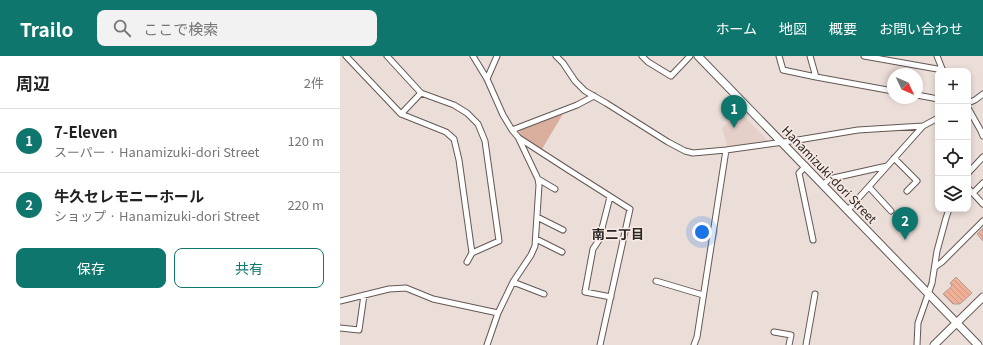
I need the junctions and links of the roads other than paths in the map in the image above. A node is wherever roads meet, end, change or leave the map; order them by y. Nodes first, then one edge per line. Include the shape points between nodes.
1 (346, 56) edge
2 (387, 56) edge
3 (473, 56) edge
4 (498, 56) edge
5 (556, 56) edge
6 (642, 56) edge
7 (690, 56) edge
8 (698, 56) edge
9 (779, 56) edge
10 (810, 56) edge
11 (864, 56) edge
12 (937, 56) edge
13 (942, 68) edge
14 (935, 69) edge
15 (816, 77) junction
16 (487, 79) junction
17 (887, 90) edge
18 (421, 93) junction
19 (983, 94) edge
20 (594, 96) junction
21 (923, 96) edge
22 (935, 98) edge
23 (971, 102) edge
24 (971, 113) edge
25 (401, 114) junction
26 (935, 120) edge
27 (923, 126) junction
28 (512, 130) junction
29 (983, 136) edge
30 (518, 137) junction
31 (782, 142) junction
32 (726, 150) junction
33 (983, 157) edge
34 (894, 158) junction
35 (806, 166) junction
36 (887, 166) junction
37 (971, 170) edge
38 (538, 179) junction
39 (983, 183) edge
40 (824, 185) junction
41 (869, 187) junction
42 (555, 189) dead end
43 (907, 191) dead end
44 (973, 193) joint
45 (610, 197) junction
46 (983, 204) edge
47 (848, 210) junction
48 (892, 211) dead end
49 (948, 212) edge
50 (537, 217) junction
51 (983, 221) edge
52 (563, 230) dead end
53 (536, 239) junction
54 (813, 240) dead end
55 (562, 252) dead end
56 (472, 253) junction
57 (467, 262) dead end
58 (935, 267) junction
59 (656, 281) dead end
60 (513, 282) junction
61 (544, 294) dead end
62 (814, 294) dead end
63 (928, 294) junction
64 (364, 295) junction
65 (703, 295) junction
66 (611, 297) junction
67 (983, 297) edge
68 (340, 301) edge
69 (498, 313) junction
70 (956, 323) junction
71 (340, 328) edge
72 (774, 332) dead end
73 (487, 345) edge
74 (600, 345) edge
75 (694, 345) edge
76 (790, 345) edge
77 (806, 345) edge
78 (917, 345) edge
79 (934, 345) edge
80 (978, 345) edge

1 - 25 street
2 - 18 street
3 - 16 street
4 - 16 street
5 - 20 street via 575,81
6 - 7 street via 671,76
8 - 31 street, Hanamizuki-dori Street
9 - 15 street via 783,70
10 - 15 street
11 - 14 street
12 - 13 street
15 - 17 street
16 - 28 street
18 - 25 street
18 - 56 street via 454,105 467,113 478,124 485,141 499,242
19 - 23 street
20 - 28 street
20 - 32 street via 685,151 693,153
21 - 22 street
24 - 29 street
25 - 56 street via 446,132 454,139
26 - 27 street
27 - 31 street via 858,130
27 - 34 street
28 - 30 street
30 - 38 street
30 - 45 street
31 - 32 street
31 - 35 street, Hanamizuki-dori Street
32 - 65 street
33 - 37 street
34 - 36 street
34 - 43 street via 916,181
35 - 40 street, Hanamizuki-dori Street
35 - 54 street via 799,173
36 - 40 street via 829,179
36 - 41 street
38 - 42 street
38 - 50 street
39 - 44 street
40 - 47 street, Hanamizuki-dori Street
41 - 47 street
41 - 48 street
44 - 46 street
45 - 66 street via 630,209
45 - 66 street via 599,240 593,249 585,292
47 - 63 street, Hanamizuki-dori Street
49 - 58 street
50 - 52 street
50 - 53 street
51 - 58 street
53 - 55 street
53 - 60 street via 536,246
56 - 57 street
58 - 63 street
59 - 65 street
60 - 61 street
60 - 69 street
62 - 77 street
63 - 70 street, Hanamizuki-dori Street
63 - 78 street via 918,323
64 - 68 street
64 - 69 street via 406,288 433,299
64 - 71 street via 358,330
65 - 75 street
66 - 74 street
67 - 70 street
69 - 73 street
70 - 79 street
70 - 80 street, Hanamizuki-dori Street
72 - 76 street via 791,336

